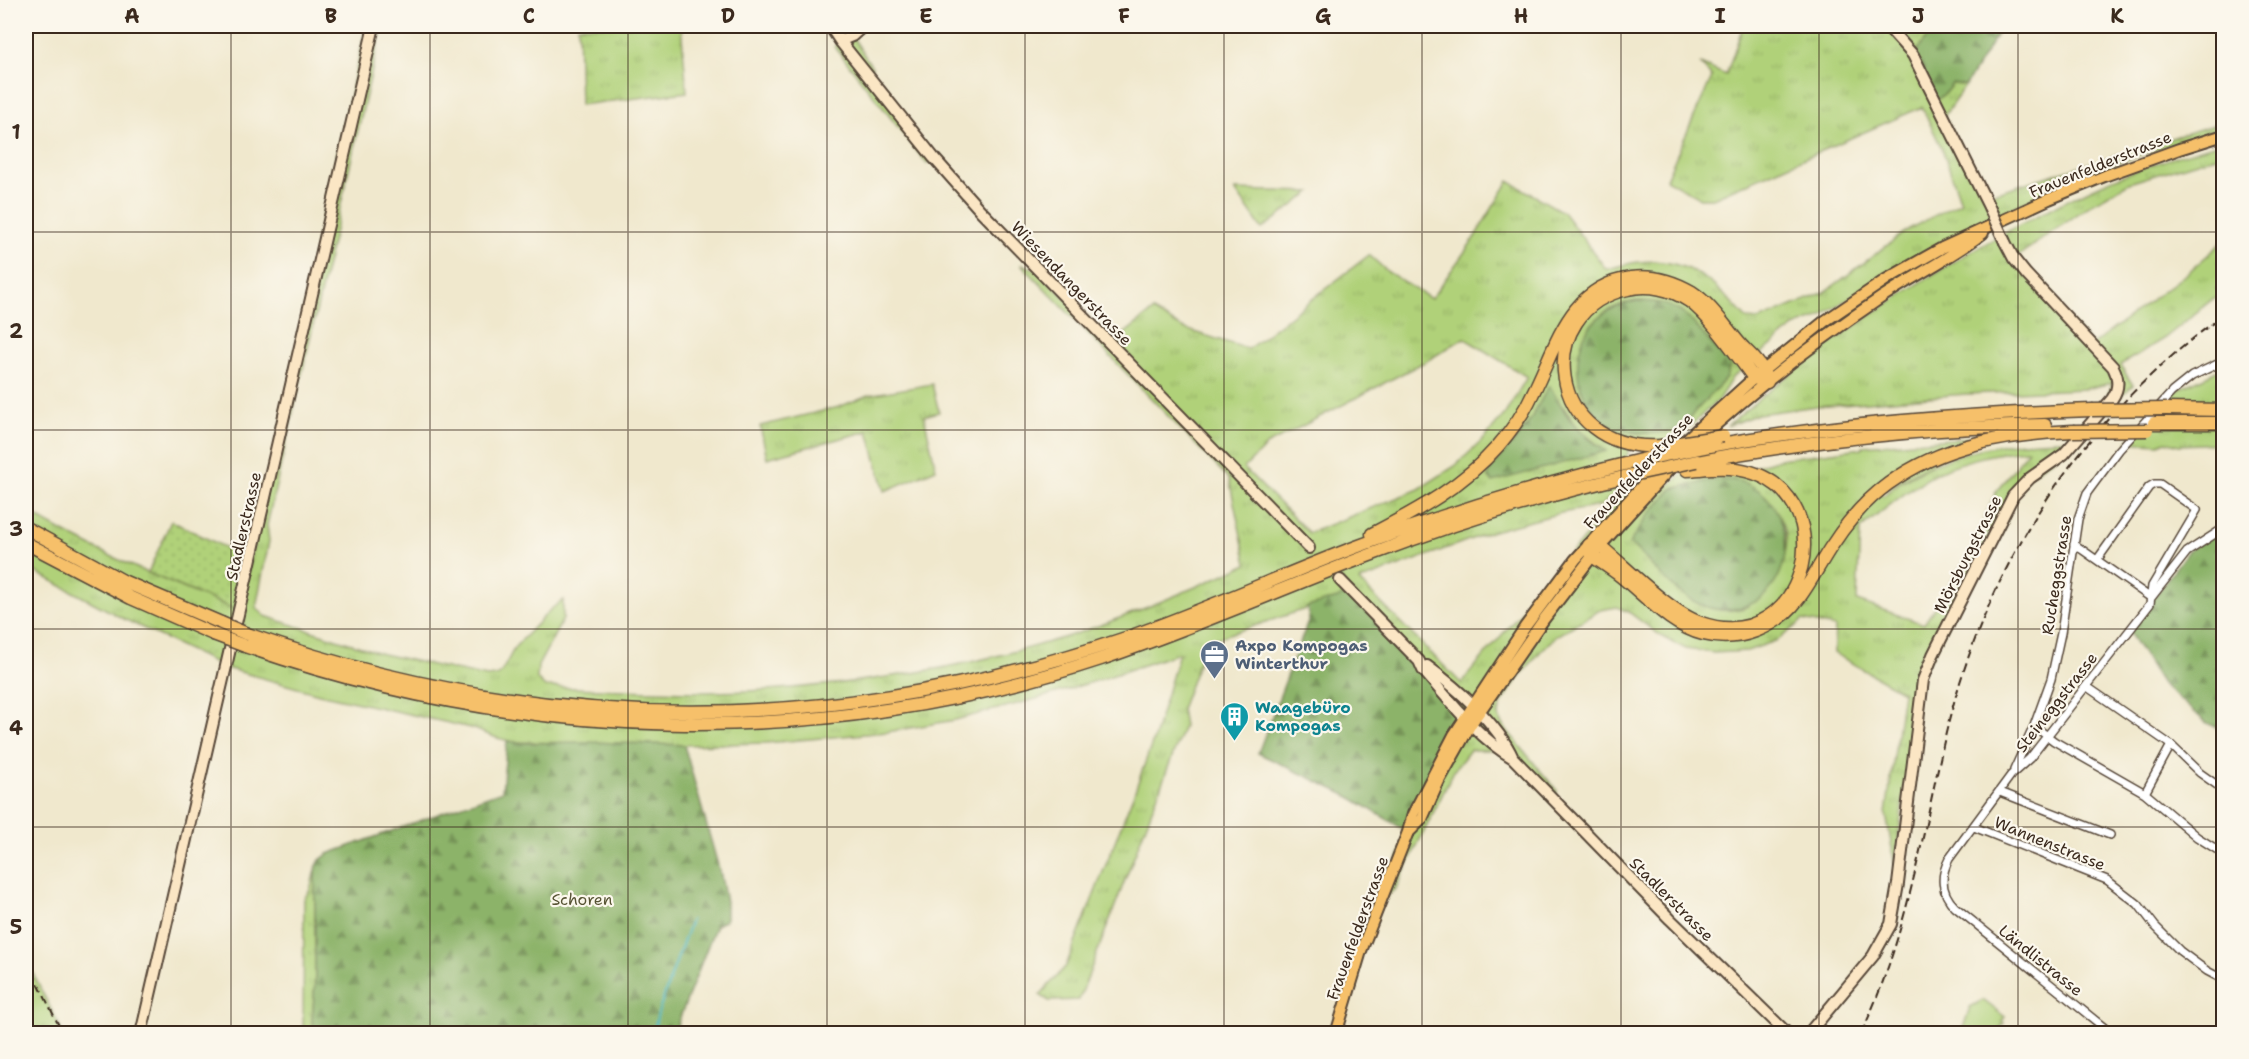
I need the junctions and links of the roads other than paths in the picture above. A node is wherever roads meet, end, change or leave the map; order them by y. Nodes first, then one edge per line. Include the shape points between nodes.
1 (374, 26) edge
2 (830, 26) edge
3 (863, 26) edge
4 (1887, 26) edge
5 (840, 41) junction
6 (2223, 135) edge
7 (2223, 361) edge
8 (1761, 377) junction
9 (2223, 410) edge
10 (2223, 423) edge
11 (2077, 427) junction
12 (1719, 440) junction
13 (1632, 475) junction
14 (26, 528) edge
15 (2223, 528) edge
16 (26, 543) edge
17 (2074, 544) junction
18 (1309, 548) dead end
19 (1594, 549) junction
20 (1331, 557) junction
21 (2097, 560) junction
22 (1340, 580) dead end
23 (2151, 598) junction
24 (217, 628) junction
25 (246, 640) junction
26 (1419, 661) junction
27 (2086, 686) junction
28 (1476, 709) junction
29 (1468, 721) junction
30 (2034, 726) junction
31 (2047, 736) junction
32 (2171, 745) junction
33 (1513, 758) junction
34 (2012, 775) junction
35 (2223, 790) edge
36 (2000, 792) junction
37 (2145, 794) junction
38 (1974, 827) junction
39 (2110, 835) dead end
40 (2223, 854) edge
41 (1954, 907) joint
42 (2223, 980) edge
43 (26, 1022) edge
44 (29, 1034) edge
45 (141, 1034) edge
46 (1336, 1034) edge
47 (1788, 1034) edge
48 (1808, 1034) edge
49 (2112, 1034) edge

1 - 45 street, Stadlerstrasse
2 - 5 street, Wiesendangerstrasse
3 - 5 street
4 - 48 street, Mörsburgstrasse, bridge via 1913,55 2014,259 2113,367 2118,381 2112,399 2064,454 2030,478 2013,496 1933,655 1922,687 1891,924 1873,956
5 - 18 street, Wiesendangerstrasse via 980,210
6 - 8 main road, Frauenfelderstrasse via 2049,199 1990,227
7 - 17 street, Rucheggstrasse via 2175,389 2112,459 2085,498
8 - 12 highway, bridge via 1691,303 1676,294 1636,287 1598,301 1580,318 1567,343 1564,371 1569,395 1581,416 1602,435 1626,444 1660,446
8 - 19 main road, Frauenfelderstrasse via 1664,461
8 - 20 highway via 1706,304 1683,287 1645,278 1610,284 1585,299 1568,319 1522,414 1485,460 1441,496
9 - 12 highway, bridge via 1917,418
10 - 11 highway
11 - 13 highway, bridge via 1944,429 1857,437
11 - 19 highway via 1978,442 1905,472 1853,516 1792,607 1772,623 1748,634 1717,636 1684,626
12 - 20 highway, bridge via 1561,479 1404,529
13 - 19 highway, bridge via 1727,468 1755,474 1775,485 1793,505 1803,531 1804,561 1796,586 1775,610 1758,621 1716,627 1697,622
13 - 25 highway via 1504,509 1412,539 1079,666 964,696 846,716 682,725 540,716 392,690 331,674
14 - 24 highway
15 - 23 street, Steineggstrasse via 2187,552
16 - 24 highway via 131,598
17 - 21 street
17 - 30 street, Rucheggstrasse via 2056,660
19 - 28 main road, Frauenfelderstrasse via 1549,593
20 - 25 highway via 1130,637 1045,663 911,694 785,709 651,712 579,708 426,685
21 - 23 street
21 - 23 street via 2154,484 2160,484 2197,510 2152,586
22 - 26 street
23 - 27 street, Steineggstrasse
24 - 25 highway, bridge
26 - 28 street
26 - 29 street
27 - 31 street, Steineggstrasse
27 - 32 street
28 - 29 main road, Frauenfelderstrasse
28 - 33 street via 1507,745
29 - 33 street
29 - 46 main road, Frauenfelderstrasse via 1422,819 1408,832 1361,951
30 - 31 street
30 - 34 street, Rucheggstrasse
31 - 34 street, Steineggstrasse
31 - 37 street
32 - 35 street
32 - 37 street
33 - 47 street, Stadlerstrasse
34 - 36 street, Steineggstrasse
36 - 38 street, Steineggstrasse
36 - 39 street
37 - 40 street
38 - 41 street, Steineggstrasse via 1949,859 1944,872 1945,893
38 - 42 street, Wannenstrasse via 2107,880 2138,904 2180,951
41 - 49 street, Ländlistrasse
43 - 44 street

